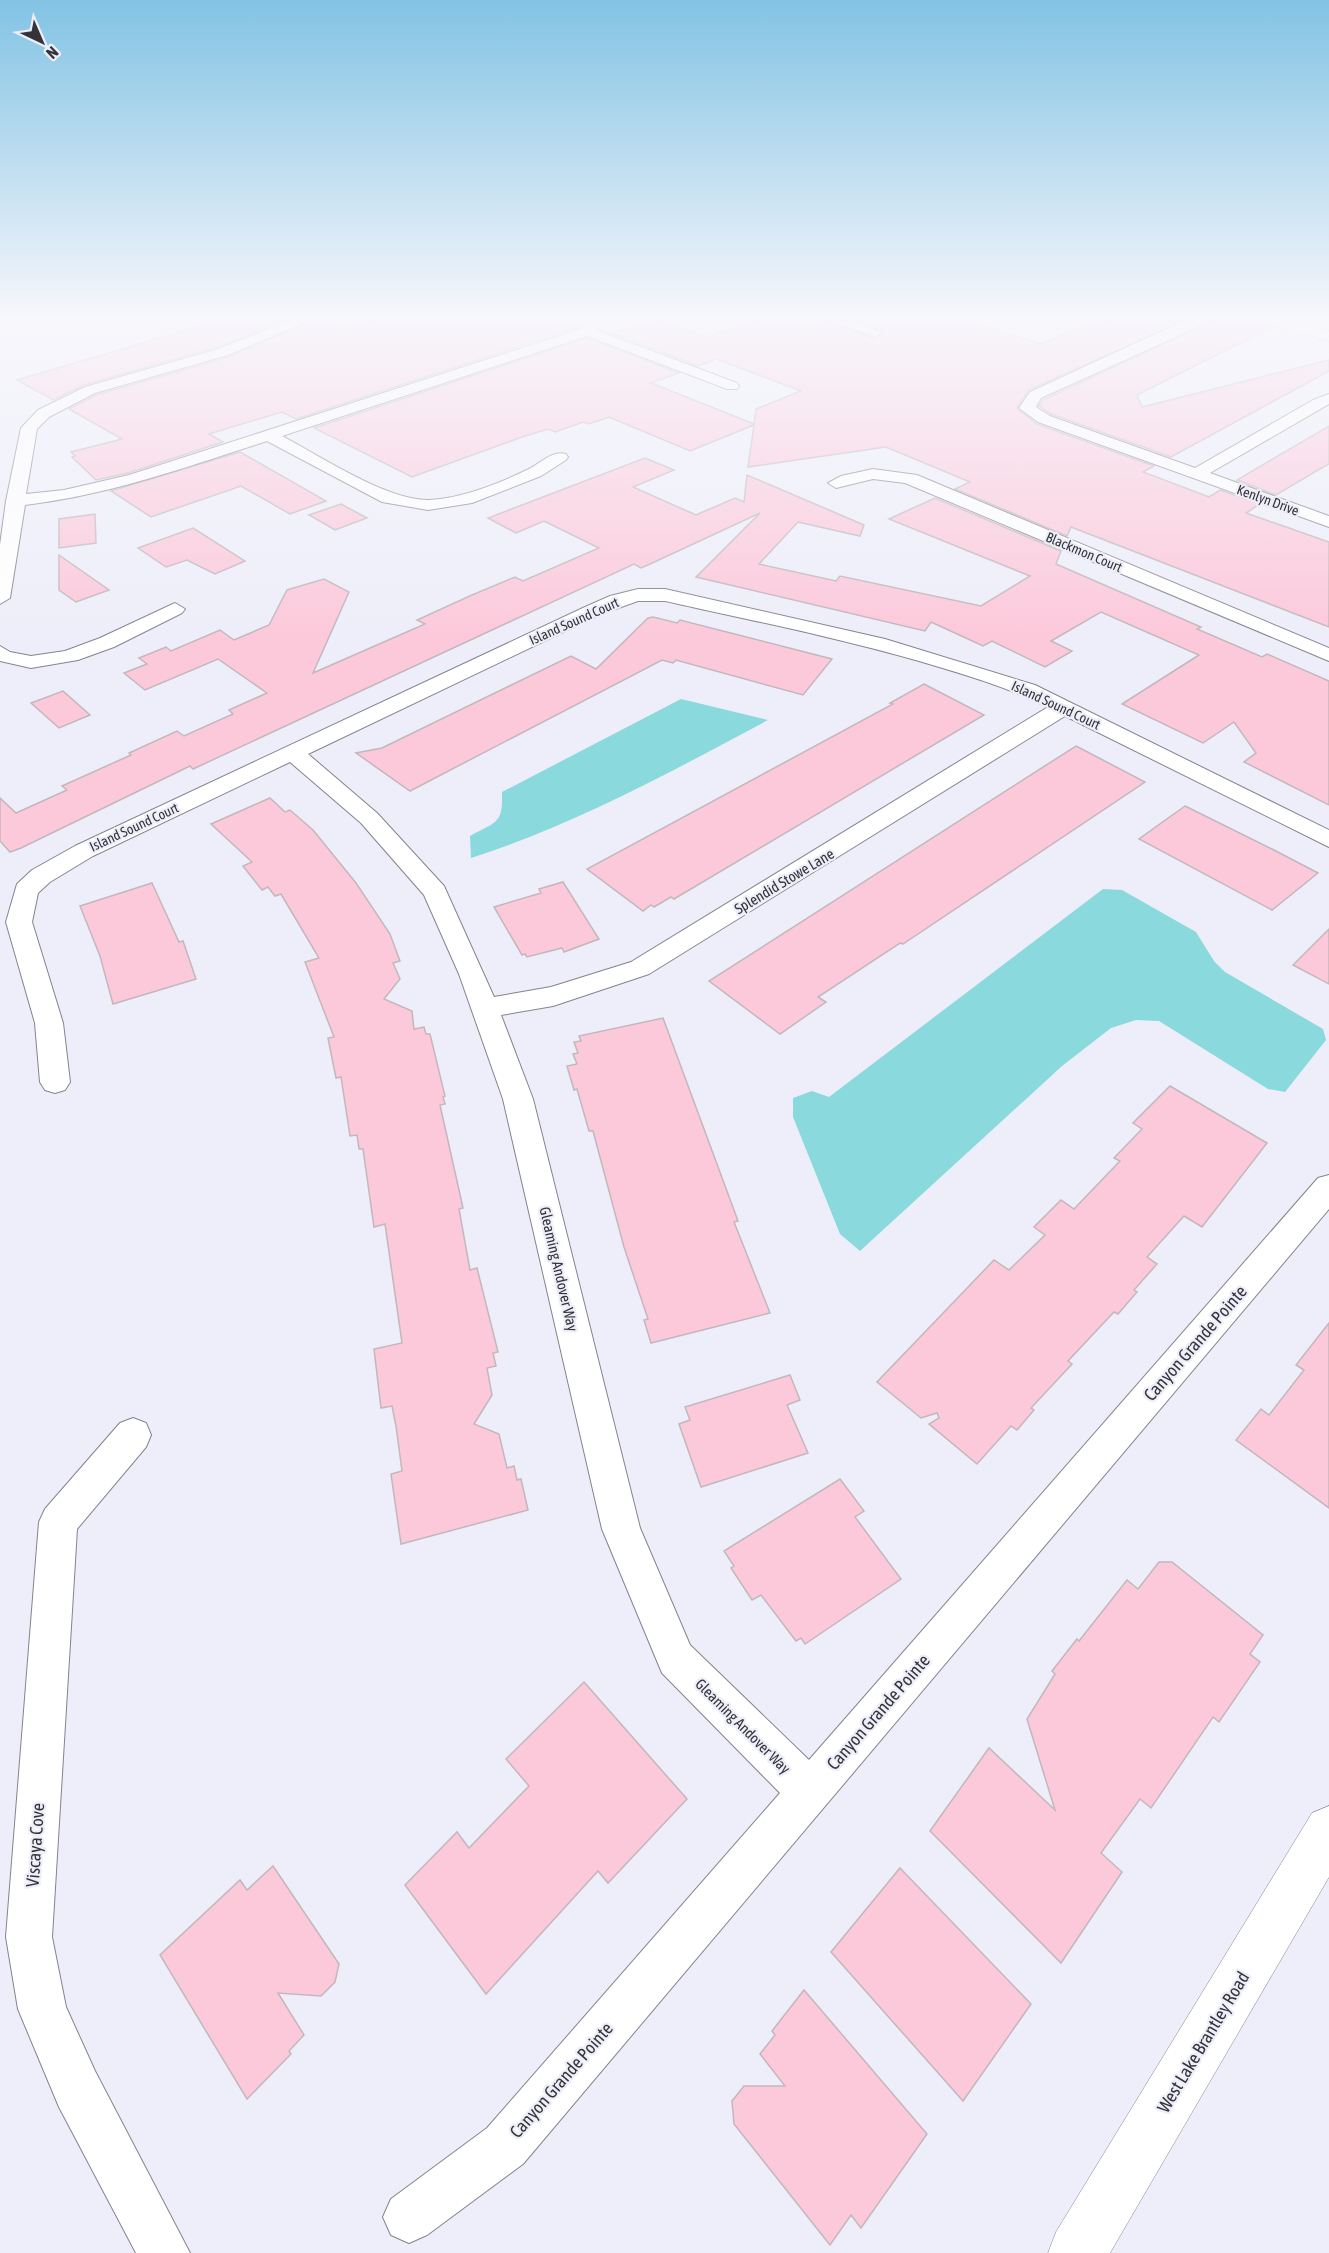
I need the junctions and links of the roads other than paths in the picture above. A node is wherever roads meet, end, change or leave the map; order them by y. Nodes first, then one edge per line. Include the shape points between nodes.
1 (31, 425) edge
2 (302, 425) edge
3 (1061, 425) edge
4 (1280, 425) edge
5 (270, 436) junction
6 (560, 457) dead end
7 (1197, 474) junction
8 (836, 483) dead end
9 (15, 501) junction
10 (1329, 522) edge
11 (0, 598) edge
12 (175, 609) dead end
13 (0, 652) edge
14 (1329, 655) edge
15 (1064, 707) junction
16 (292, 752) junction
17 (1329, 840) edge
18 (484, 1008) junction
19 (55, 1082) dead end
20 (1329, 1187) edge
21 (133, 1435) dead end
22 (810, 1792) junction
23 (1329, 1830) edge
24 (409, 2217) dead end
25 (164, 2253) edge
26 (1077, 2253) edge

1 - 9 street
2 - 5 street
3 - 7 street, Kenlyn Drive
4 - 7 street
5 - 6 street via 388,498 428,505 466,499 535,472
5 - 9 street via 134,479 64,495
7 - 10 street, Kenlyn Drive
8 - 14 street, Blackmon Court via 879,472 911,479
9 - 11 street
12 - 13 street via 132,632 68,656 34,663
15 - 16 street, Island Sound Court via 1028,689 973,670 878,643 712,604 665,595 638,595 592,611
15 - 17 street, Island Sound Court
15 - 18 street, Splendid Stowe Lane via 640,968 553,996
16 - 18 street, Gleaming Andover Way via 369,818 435,892
16 - 19 street, Island Sound Court via 84,850 41,876 26,890 19,922 49,1023
18 - 22 street, Gleaming Andover Way via 518,1099 621,1529 676,1659
20 - 22 street, Canyon Grande Pointe
21 - 25 street, Viscaya Cove via 58,1522 29,1937 42,2009 77,2089
22 - 24 street, Canyon Grande Pointe via 505,2146
23 - 26 street, West Lake Brantley Road

